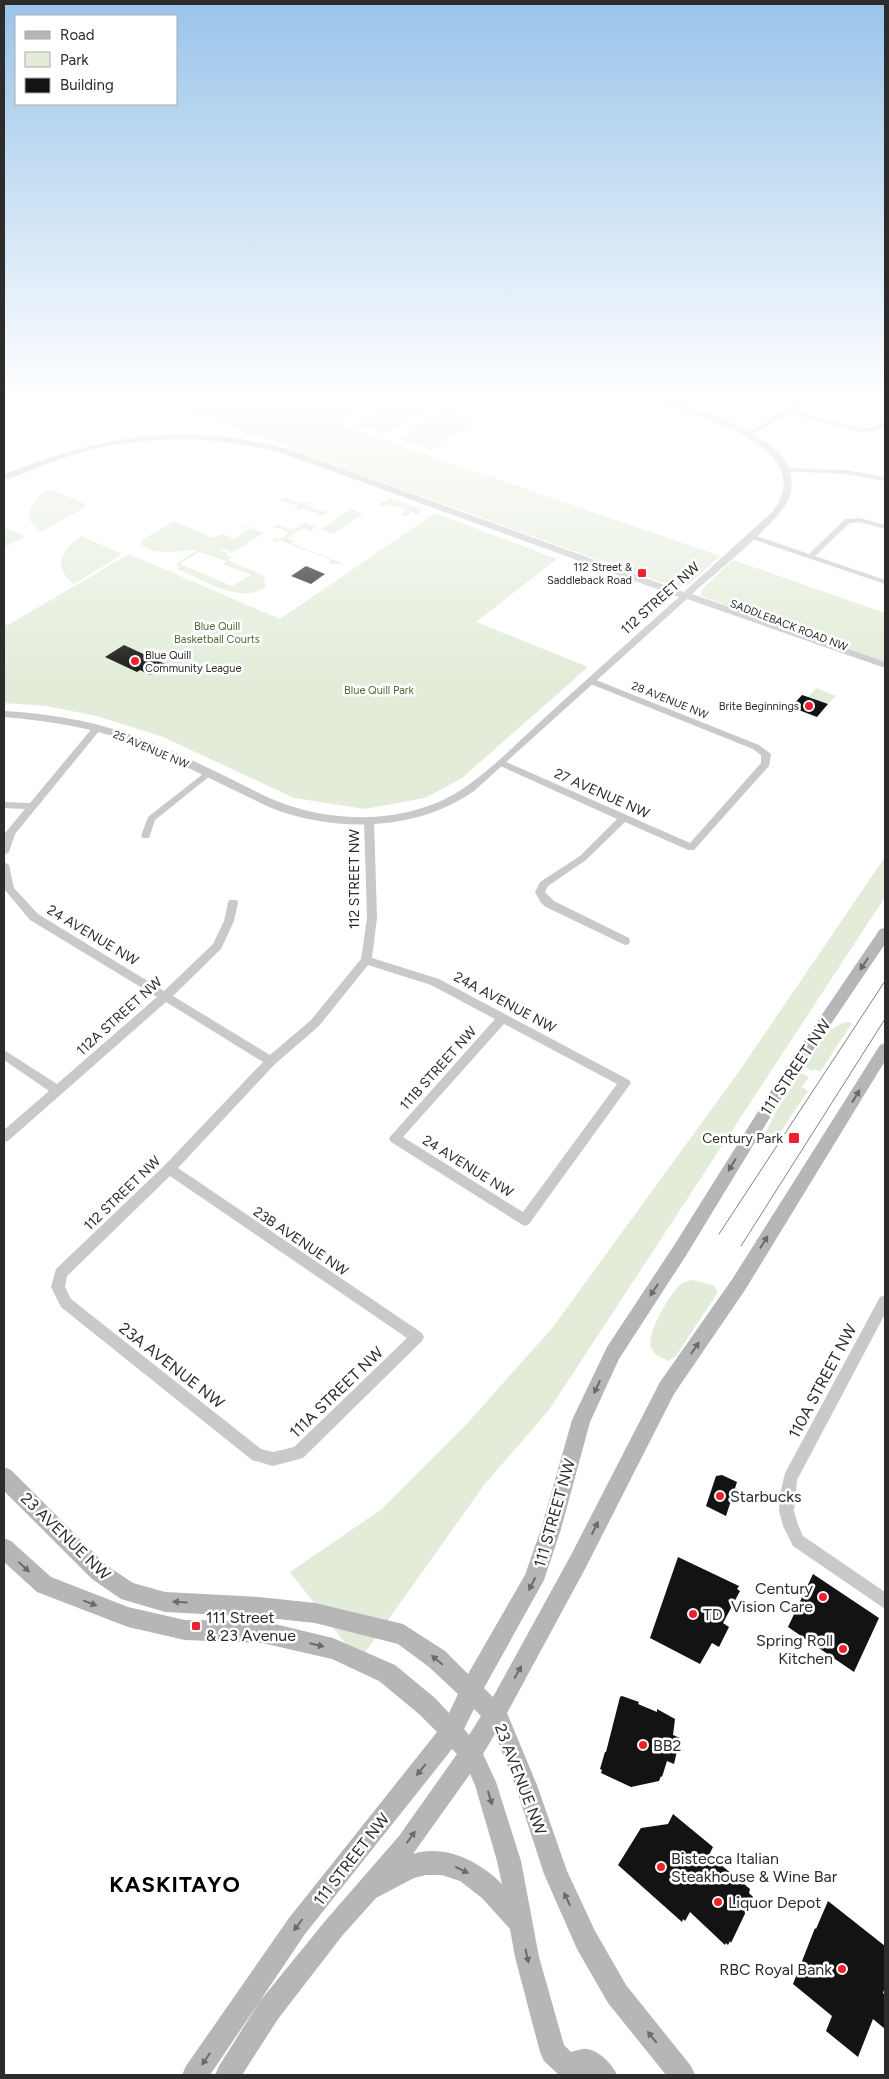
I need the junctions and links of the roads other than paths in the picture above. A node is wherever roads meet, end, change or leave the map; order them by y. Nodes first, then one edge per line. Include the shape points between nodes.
1 (404, 494) edge
2 (785, 494) edge
3 (885, 527) edge
4 (750, 537) junction
5 (810, 557) junction
6 (885, 582) edge
7 (685, 596) junction
8 (885, 666) edge
9 (885, 675) edge
10 (592, 681) junction
11 (4, 714) edge
12 (98, 728) junction
13 (501, 763) junction
14 (208, 774) junction
15 (4, 805) edge
16 (31, 806) junction
17 (623, 818) junction
18 (369, 820) junction
19 (146, 836) dead end
20 (692, 848) joint
21 (4, 852) edge
22 (4, 865) edge
23 (233, 903) dead end
24 (885, 933) edge
25 (625, 941) dead end
26 (366, 960) junction
27 (165, 997) junction
28 (503, 1018) junction
29 (885, 1049) edge
30 (4, 1054) edge
31 (271, 1061) junction
32 (58, 1091) junction
33 (4, 1137) edge
34 (395, 1138) joint
35 (169, 1169) junction
36 (525, 1220) joint
37 (58, 1288) joint
38 (883, 1310) edge
39 (417, 1337) joint
40 (274, 1459) joint
41 (4, 1477) edge
42 (4, 1548) edge
43 (885, 1601) edge
44 (472, 1693) junction
45 (495, 1714) junction
46 (451, 1732) junction
47 (471, 1753) junction
48 (368, 1890) junction
49 (520, 1923) junction
50 (572, 2071) edge
51 (195, 2075) edge
52 (228, 2075) edge
53 (604, 2075) edge
54 (682, 2075) edge

1 - 7 street, SADDLEBACK ROAD NW
2 - 4 street, 112 STREET NW via 773,516
3 - 5 street via 853,519 845,522
4 - 5 street
4 - 7 street, 112 STREET NW
5 - 6 street
7 - 8 street, SADDLEBACK ROAD NW
7 - 9 street, SADDLEBACK ROAD NW via 712,610
7 - 10 street, 112 STREET NW
10 - 13 street, 112 STREET NW
10 - 20 street, 28 AVENUE NW via 756,747 766,754 766,764
11 - 12 street, 25 AVENUE NW
12 - 14 street, 25 AVENUE NW via 149,746
12 - 16 street
13 - 17 street, 27 AVENUE NW
13 - 18 street, 112 STREET NW via 476,784 445,803 406,815
14 - 18 street, 25 AVENUE NW via 295,812 327,818
14 - 19 street, 25 AVENUE NW via 151,820
15 - 16 street
16 - 21 street via 10,833
17 - 20 street, 27 AVENUE NW
17 - 25 street via 583,858 544,884 540,892 550,904
18 - 26 street, 112 STREET NW via 372,918
22 - 27 street, 24 AVENUE NW via 9,889 34,917
23 - 27 street, 112A STREET NW via 229,921 217,946
24 -> 44 main road, 111 STREET NW via 779,1090 681,1249 612,1353 581,1420 534,1580
26 - 28 street, 24A AVENUE NW via 434,982
26 - 31 street, 112 STREET NW via 315,1023
27 - 31 street, 24 AVENUE NW
27 - 32 street, 112A STREET NW
28 - 34 street, 111B STREET NW
28 - 36 street, 24A AVENUE NW via 625,1083
45 -> 29 main road, 111 STREET NW via 667,1388 739,1284
30 - 32 street
31 - 35 street, 112 STREET NW
32 - 33 street, 112A STREET NW
34 - 36 street, 24 AVENUE NW
35 - 37 street, 112 STREET NW via 61,1273
35 - 39 street, 23B AVENUE NW
37 - 40 street, 23A AVENUE NW via 66,1303 257,1455
38 - 43 street, 110A STREET NW via 790,1478 786,1504 791,1531 798,1541
39 - 40 street, 111A STREET NW via 298,1453
44 -> 41 main road, 23 AVENUE NW via 437,1659 403,1635 315,1613 165,1602 128,1592 99,1572
42 -> 46 main road via 44,1586 128,1617 185,1630 262,1632 333,1648 387,1673 427,1706
44 - 45 main road, 23 AVENUE NW
44 - 46 main road, 111 STREET NW
45 - 47 main road, 111 STREET NW
54 -> 45 main road, 23 AVENUE NW via 617,1994 586,1940 556,1874 526,1785
46 - 47 main road
46 -> 51 main road, 111 STREET NW via 297,1926
48 -> 47 main road, 111 STREET NW via 407,1844
47 -> 49 main road via 485,1782 509,1861
48 -> 49 main road via 405,1870 426,1863 459,1866 486,1884
48 - 52 main road, 111 STREET NW via 269,2010
49 -> 50 main road via 553,2052
50 - 53 main road via 586,2061

